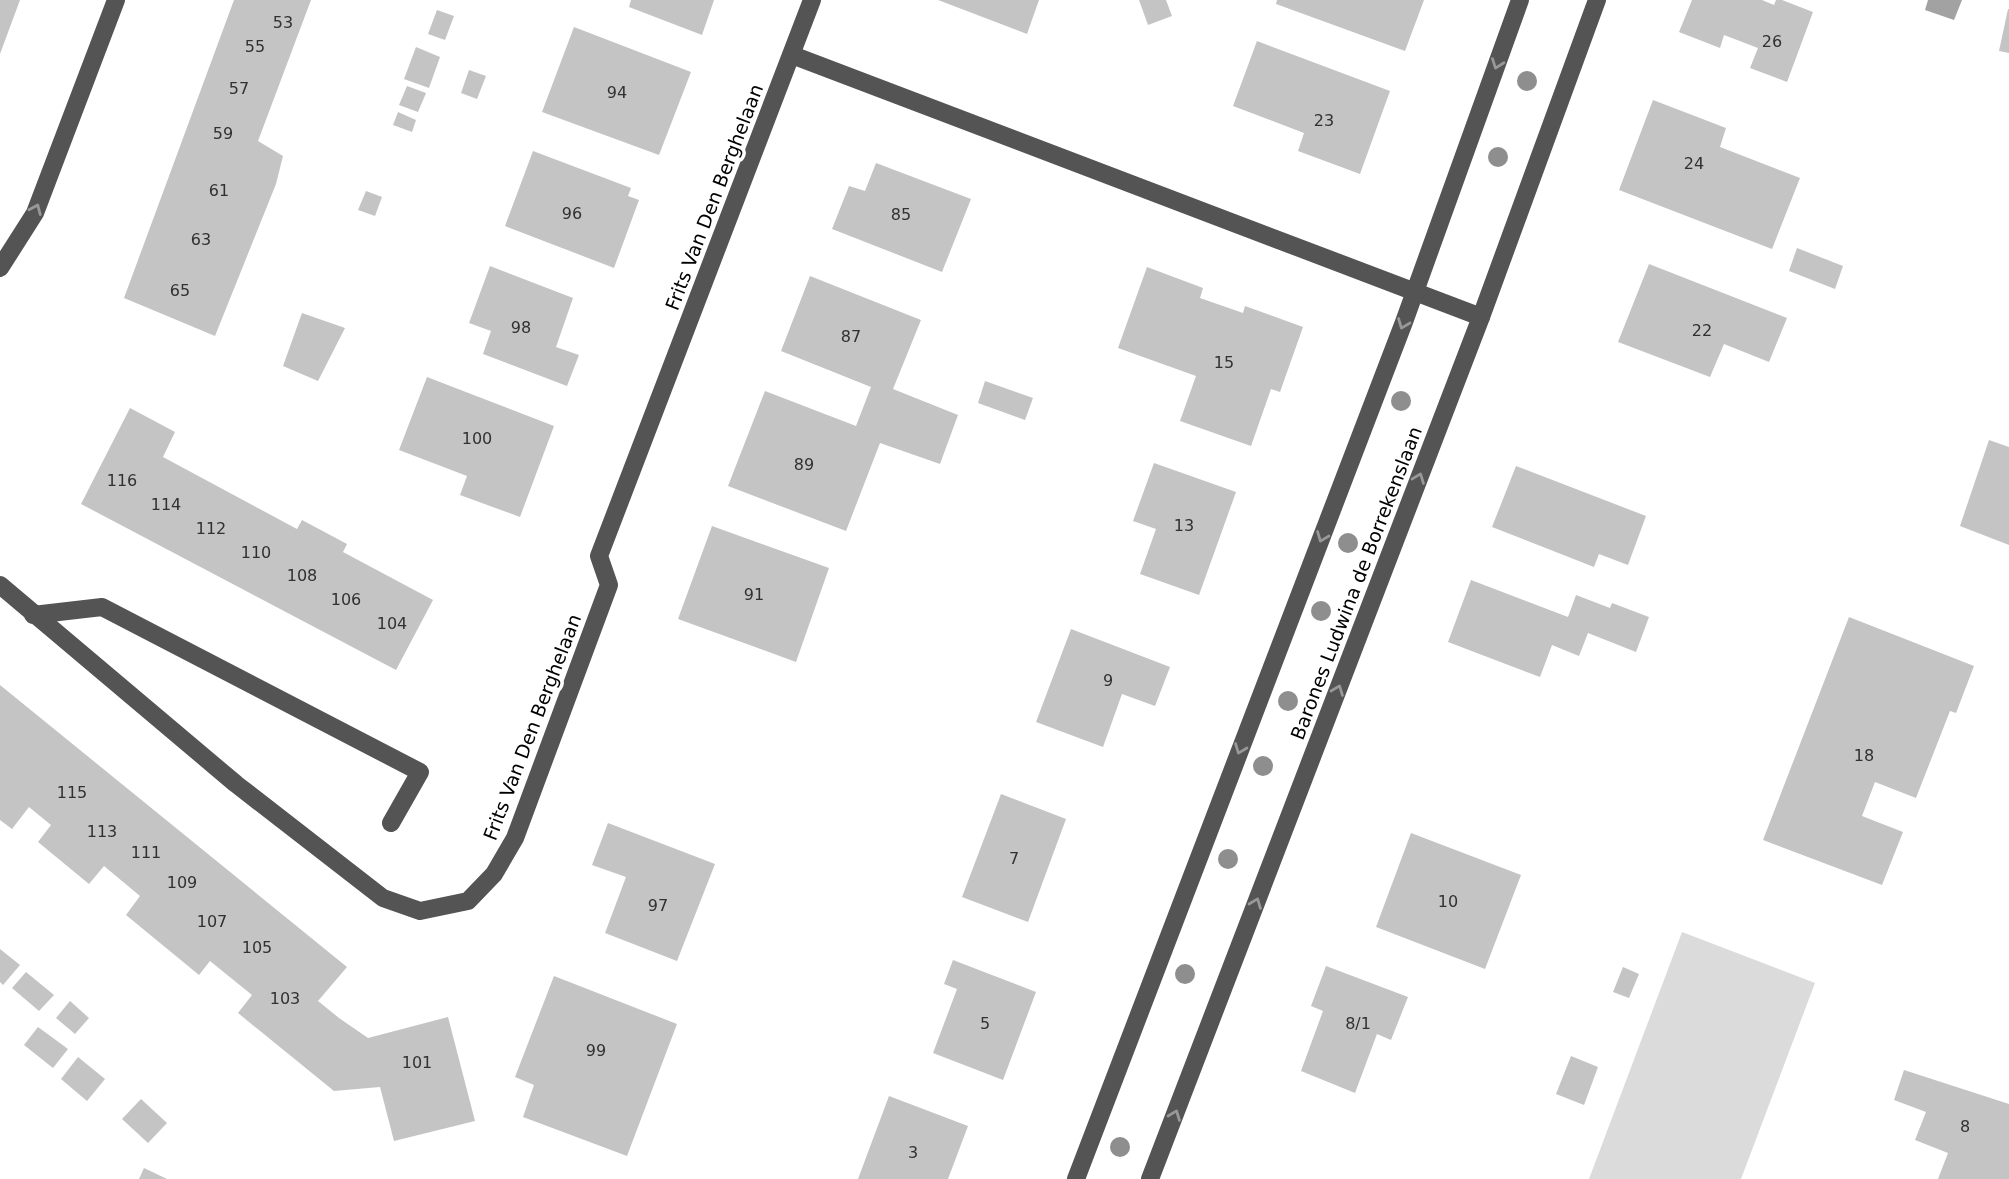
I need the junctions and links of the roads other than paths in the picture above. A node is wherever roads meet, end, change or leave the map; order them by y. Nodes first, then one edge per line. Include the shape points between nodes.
1 (116, 0) edge
2 (812, 0) edge
3 (1520, 0) edge
4 (1597, 0) edge
5 (792, 55) junction
6 (0, 268) edge
7 (1416, 291) junction
8 (1481, 317) junction
9 (0, 585) edge
10 (33, 615) junction
11 (391, 822) dead end
12 (1076, 1179) edge
13 (1150, 1179) edge

6 -> 1 street via 35,213
2 - 5 street, Frits Van Den Berghelaan
3 -> 7 street
4 - 8 street, Barones Ludwina de Borrekenslaan
5 - 7 street
5 - 10 street, Frits Van Den Berghelaan via 599,556 609,585 515,838 494,874 468,901 420,911 383,898 236,784
7 - 8 street
7 -> 12 street
13 -> 8 street, Barones Ludwina de Borrekenslaan
9 - 10 street, Frits Van Den Berghelaan
10 - 11 street via 102,607 420,772

